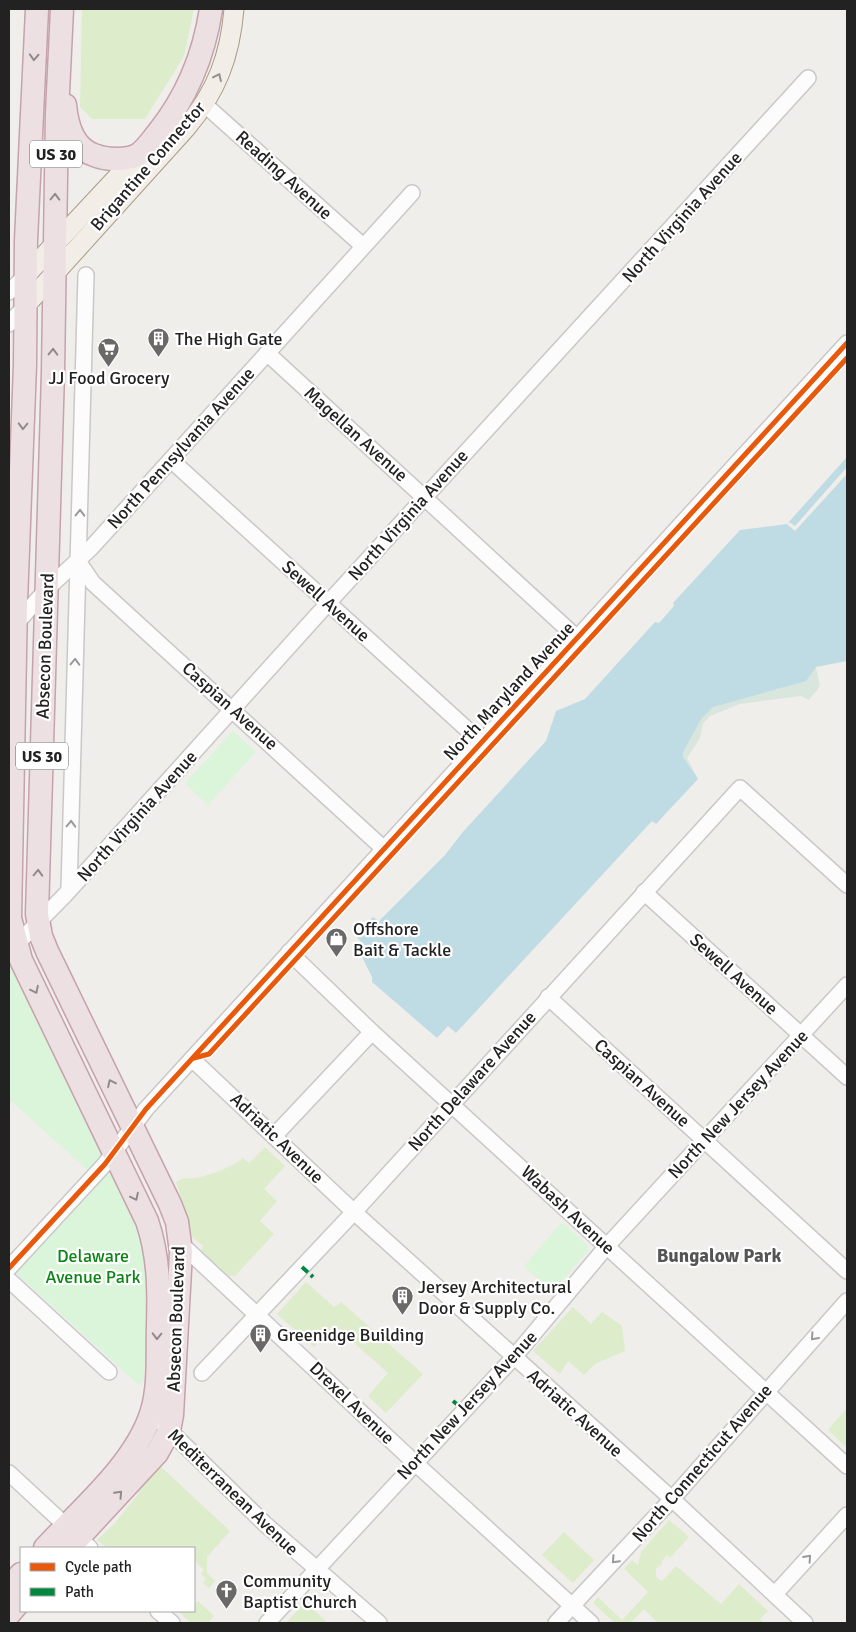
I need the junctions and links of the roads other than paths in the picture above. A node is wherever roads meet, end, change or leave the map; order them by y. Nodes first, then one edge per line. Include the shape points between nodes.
1 (37, 9) edge
2 (62, 9) edge
3 (210, 9) edge
4 (220, 9) edge
5 (234, 9) edge
6 (240, 9) edge
7 (229, 48) junction
8 (61, 62) junction
9 (194, 74) junction
10 (808, 78) dead end
11 (204, 104) junction
12 (138, 154) junction
13 (412, 193) dead end
14 (54, 246) junction
15 (363, 246) junction
16 (54, 274) junction
17 (26, 275) junction
18 (86, 275) dead end
19 (18, 298) edge
20 (9, 324) edge
21 (26, 342) junction
22 (847, 343) edge
23 (267, 353) junction
24 (9, 408) edge
25 (171, 460) junction
26 (425, 497) junction
27 (78, 561) junction
28 (47, 590) junction
29 (329, 602) junction
30 (12, 629) edge
31 (577, 638) junction
32 (233, 709) junction
33 (482, 742) junction
34 (384, 849) junction
35 (847, 886) edge
36 (9, 890) edge
37 (69, 890) junction
38 (644, 892) junction
39 (38, 922) junction
40 (12, 949) edge
41 (289, 952) junction
42 (847, 985) edge
43 (548, 997) junction
44 (372, 1032) junction
45 (802, 1035) junction
46 (192, 1059) junction
47 (847, 1077) edge
48 (451, 1103) junction
49 (133, 1126) junction
50 (275, 1135) junction
51 (705, 1140) junction
52 (114, 1153) junction
53 (354, 1212) junction
54 (180, 1242) junction
55 (607, 1246) junction
56 (9, 1268) edge
57 (847, 1271) edge
58 (9, 1280) edge
59 (847, 1301) edge
60 (258, 1313) junction
61 (514, 1358) junction
62 (109, 1372) dead end
63 (202, 1373) dead end
64 (766, 1390) junction
65 (152, 1413) junction
66 (169, 1431) junction
67 (414, 1462) junction
68 (847, 1466) edge
69 (9, 1473) edge
70 (672, 1499) junction
71 (847, 1515) edge
72 (76, 1540) edge
73 (49, 1547) edge
74 (316, 1569) junction
75 (20, 1575) edge
76 (9, 1588) edge
77 (775, 1594) junction
78 (20, 1601) edge
79 (572, 1606) junction
80 (159, 1612) edge
81 (9, 1614) edge
82 (172, 1623) edge
83 (267, 1623) edge
84 (379, 1623) edge
85 (556, 1623) edge
86 (591, 1623) edge
87 (805, 1623) edge

1 -> 17 highway, Absecon Boulevard / US 30
2 - 8 highway, Absecon Boulevard / US 30
3 - 9 highway
4 - 9 main road, Brigantine Connector via 211,39
5 - 7 main road, Brigantine Connector
6 - 7 main road
11 -> 7 main road, Brigantine Connector
8 - 12 highway via 67,118 75,141 88,153 104,158
14 -> 8 highway, Absecon Boulevard / US 30
9 - 12 highway, Brigantine Connector via 164,125
10 - 26 street, North Virginia Avenue
11 - 15 street, Reading Avenue
11 - 16 main road, Brigantine Connector
12 - 14 main road, Brigantine Connector
13 - 15 street, North Pennsylvania Avenue
14 - 16 highway, Absecon Boulevard / US 30
14 - 17 main road, Brigantine Connector
15 - 23 street, North Pennsylvania Avenue
16 - 19 main road, Brigantine Connector
28 -> 16 highway, Absecon Boulevard / US 30
17 - 19 highway, Absecon Boulevard / US 30
27 -> 18 street, Absecon Boulevard
19 - 20 street
19 - 21 highway, Absecon Boulevard / US 30
21 - 24 highway
21 -> 30 highway, Absecon Boulevard / US 30
22 - 31 street, North Maryland Avenue
23 - 25 street, North Pennsylvania Avenue
23 - 26 street, Magellan Avenue
25 - 27 street, North Pennsylvania Avenue
25 - 29 street, Sewell Avenue
26 - 29 street, North Virginia Avenue
26 - 31 street, Magellan Avenue
27 - 28 street, North Pennsylvania Avenue
27 - 32 street, Caspian Avenue via 92,581
37 -> 27 street, Absecon Boulevard
28 - 30 street, North Pennsylvania Avenue
39 -> 28 highway, Absecon Boulevard / US 30
29 - 32 street, North Virginia Avenue
29 - 33 street, Sewell Avenue
30 - 36 highway, Absecon Boulevard / US 30
31 - 33 street, North Maryland Avenue
32 - 34 street, Caspian Avenue
32 - 37 street, North Virginia Avenue
33 - 34 street, North Maryland Avenue
34 - 41 street, North Maryland Avenue
35 - 38 street, North Delaware Avenue via 740,788
36 - 39 street
36 - 40 highway, Absecon Boulevard / US 30
37 - 39 street, North Virginia Avenue
38 - 43 street, North Delaware Avenue
38 - 45 street, Sewell Avenue
39 - 40 street, North Virginia Avenue
49 -> 39 highway, Absecon Boulevard via 47,951
40 -> 52 highway, Absecon Boulevard via 25,969
41 - 44 street, Wabash Avenue
41 - 46 street, North Maryland Avenue
42 - 45 street, North New Jersey Avenue
43 - 48 street, North Delaware Avenue
43 - 51 street, Caspian Avenue
44 - 48 street, Wabash Avenue
44 - 50 street
45 - 47 street, Sewell Avenue
45 - 51 street, North New Jersey Avenue
46 - 49 street, North Maryland Avenue
46 - 50 street, Adriatic Avenue
48 - 53 street, North Delaware Avenue
48 - 55 street, Wabash Avenue
49 - 52 street, North Maryland Avenue
49 - 54 highway, Absecon Boulevard via 170,1204
50 - 53 street, Adriatic Avenue
51 - 55 street, North New Jersey Avenue
51 - 57 street, Caspian Avenue
52 - 56 street, North Maryland Avenue
52 -> 65 highway, Absecon Boulevard via 147,1221 156,1253 159,1287
53 - 60 street, North Delaware Avenue
53 - 61 street, Adriatic Avenue
54 - 60 street, Drexel Avenue
54 - 66 highway, Absecon Boulevard
55 - 61 street, North New Jersey Avenue
55 - 64 street, Wabash Avenue
58 - 62 street
59 -> 64 street, North Connecticut Avenue
60 - 63 street, North Delaware Avenue
60 - 67 street, Drexel Avenue
61 - 67 street, North New Jersey Avenue
61 - 70 street, Adriatic Avenue
64 - 68 street, Wabash Avenue
64 - 70 street, North Connecticut Avenue
65 - 66 street, Mediterranean Avenue
65 - 72 highway via 144,1432
72 -> 66 highway via 157,1453
66 - 74 street, Mediterranean Avenue
67 - 74 street, North New Jersey Avenue
67 - 79 street, Drexel Avenue
69 - 72 street
70 - 77 street, Adriatic Avenue
70 -> 79 street, North Connecticut Avenue
77 -> 71 street
72 - 73 highway
74 - 83 street, North New Jersey Avenue
74 - 84 street, Mediterranean Avenue
75 - 76 highway
77 - 87 street, Adriatic Avenue
78 - 81 highway
79 - 85 street, North Connecticut Avenue
79 - 86 street, Drexel Avenue
80 - 82 street

